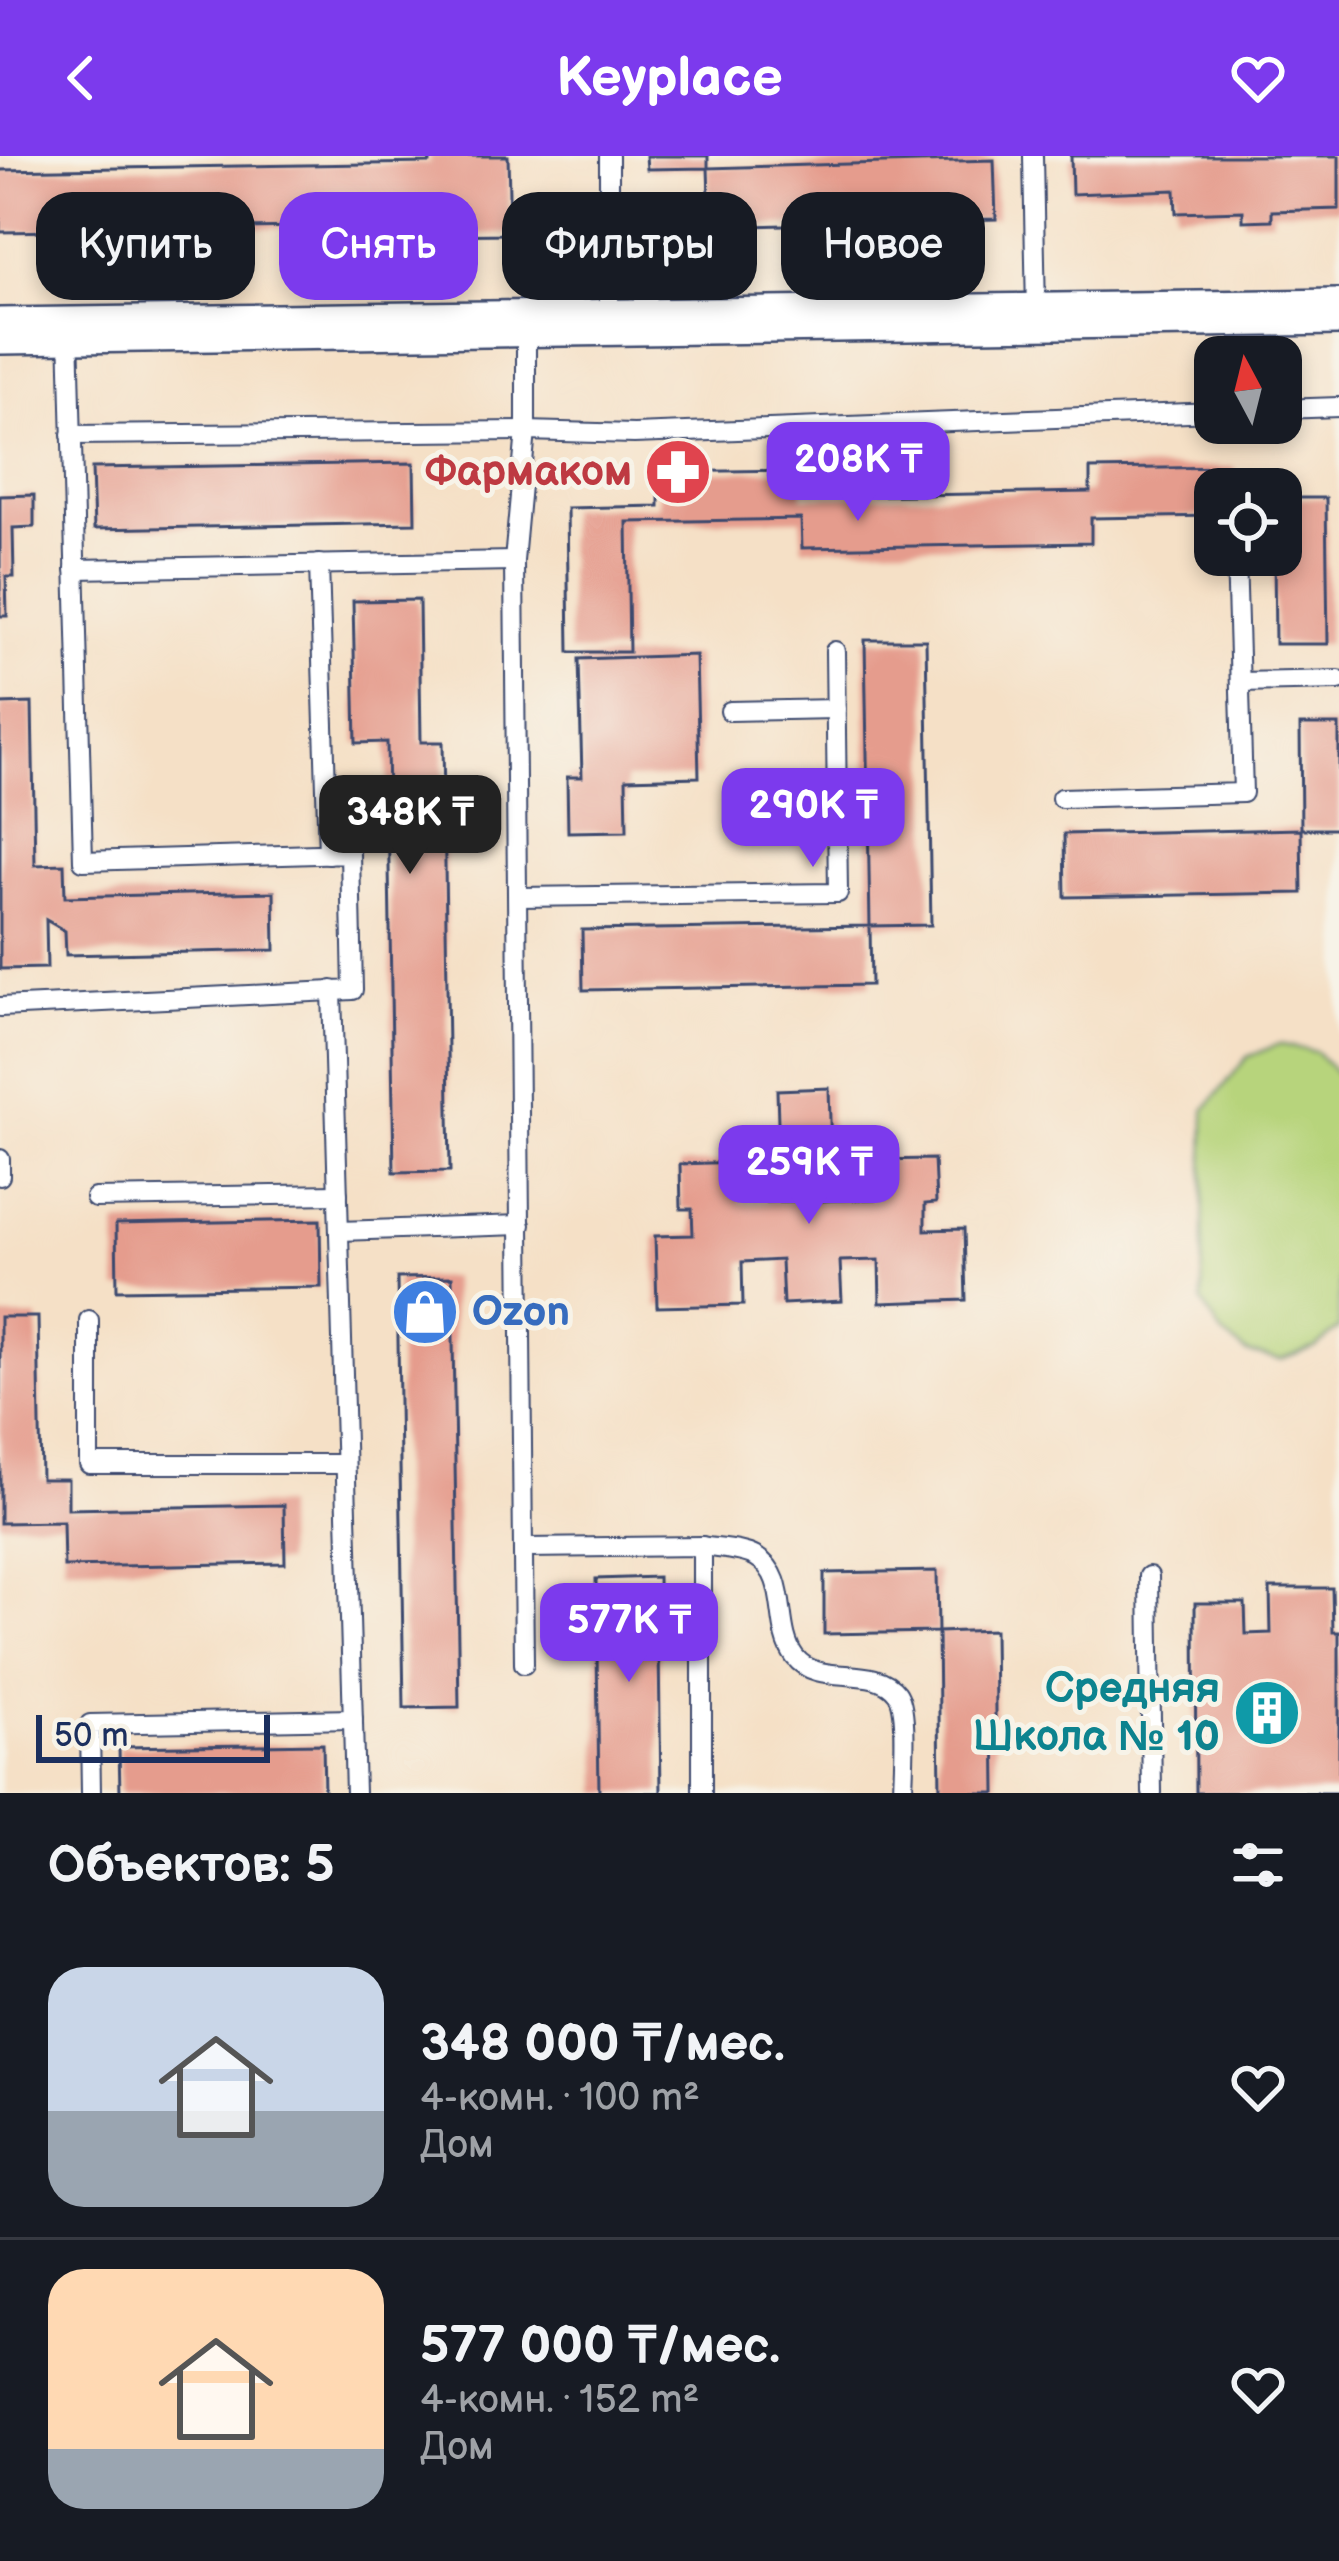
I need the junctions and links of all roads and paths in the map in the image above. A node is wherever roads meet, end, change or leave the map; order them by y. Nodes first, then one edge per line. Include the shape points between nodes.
1 (609, 156) edge
2 (1033, 156) edge
3 (1339, 312) edge
4 (1036, 319) junction
5 (610, 322) junction
6 (526, 323) junction
7 (69, 330) junction
8 (0, 331) edge
9 (1339, 407) edge
10 (1302, 408) edge
11 (1194, 413) edge
12 (526, 431) junction
13 (71, 435) junction
14 (514, 561) junction
15 (320, 564) junction
16 (75, 569) junction
17 (1237, 576) edge
18 (835, 651) dead end
19 (1339, 680) edge
20 (1240, 682) junction
21 (836, 709) junction
22 (730, 711) dead end
23 (1061, 798) dead end
24 (328, 854) junction
25 (518, 897) junction
26 (332, 990) junction
27 (0, 1006) edge
28 (0, 1159) edge
29 (0, 1176) edge
30 (338, 1194) junction
31 (95, 1198) dead end
32 (520, 1225) junction
33 (339, 1231) junction
34 (89, 1320) dead end
35 (345, 1464) junction
36 (702, 1546) junction
37 (524, 1548) junction
38 (1149, 1576) dead end
39 (524, 1664) dead end
40 (353, 1719) junction
41 (91, 1793) edge
42 (355, 1793) edge
43 (703, 1793) edge
44 (904, 1793) edge
45 (1152, 1793) edge

1 - 5 lane
2 - 4 lane
3 - 4 street
4 - 5 street
5 - 6 street
6 - 7 street
6 - 12 lane
7 - 8 street
7 - 13 lane
9 - 10 lane
11 - 12 lane
12 - 13 lane
12 - 14 lane
13 - 16 lane
14 - 15 lane
14 - 25 lane
15 - 16 lane
15 - 24 lane
16 - 24 lane via 83,861
17 - 20 lane
18 - 21 lane
19 - 20 lane
20 - 23 lane via 1243,793
21 - 22 lane
21 - 25 lane via 838,892
24 - 26 lane via 350,854 353,990
25 - 32 lane
26 - 27 lane
26 - 30 lane
28 - 29 lane
30 - 31 lane
30 - 33 lane
32 - 33 lane
32 - 37 lane
33 - 35 lane
34 - 35 lane via 89,1464
35 - 40 lane
36 - 37 lane
36 - 43 lane
36 - 44 lane via 766,1565 796,1660 823,1674 885,1683 899,1695
37 - 39 lane
38 - 45 lane
40 - 41 lane via 90,1724
40 - 42 lane

